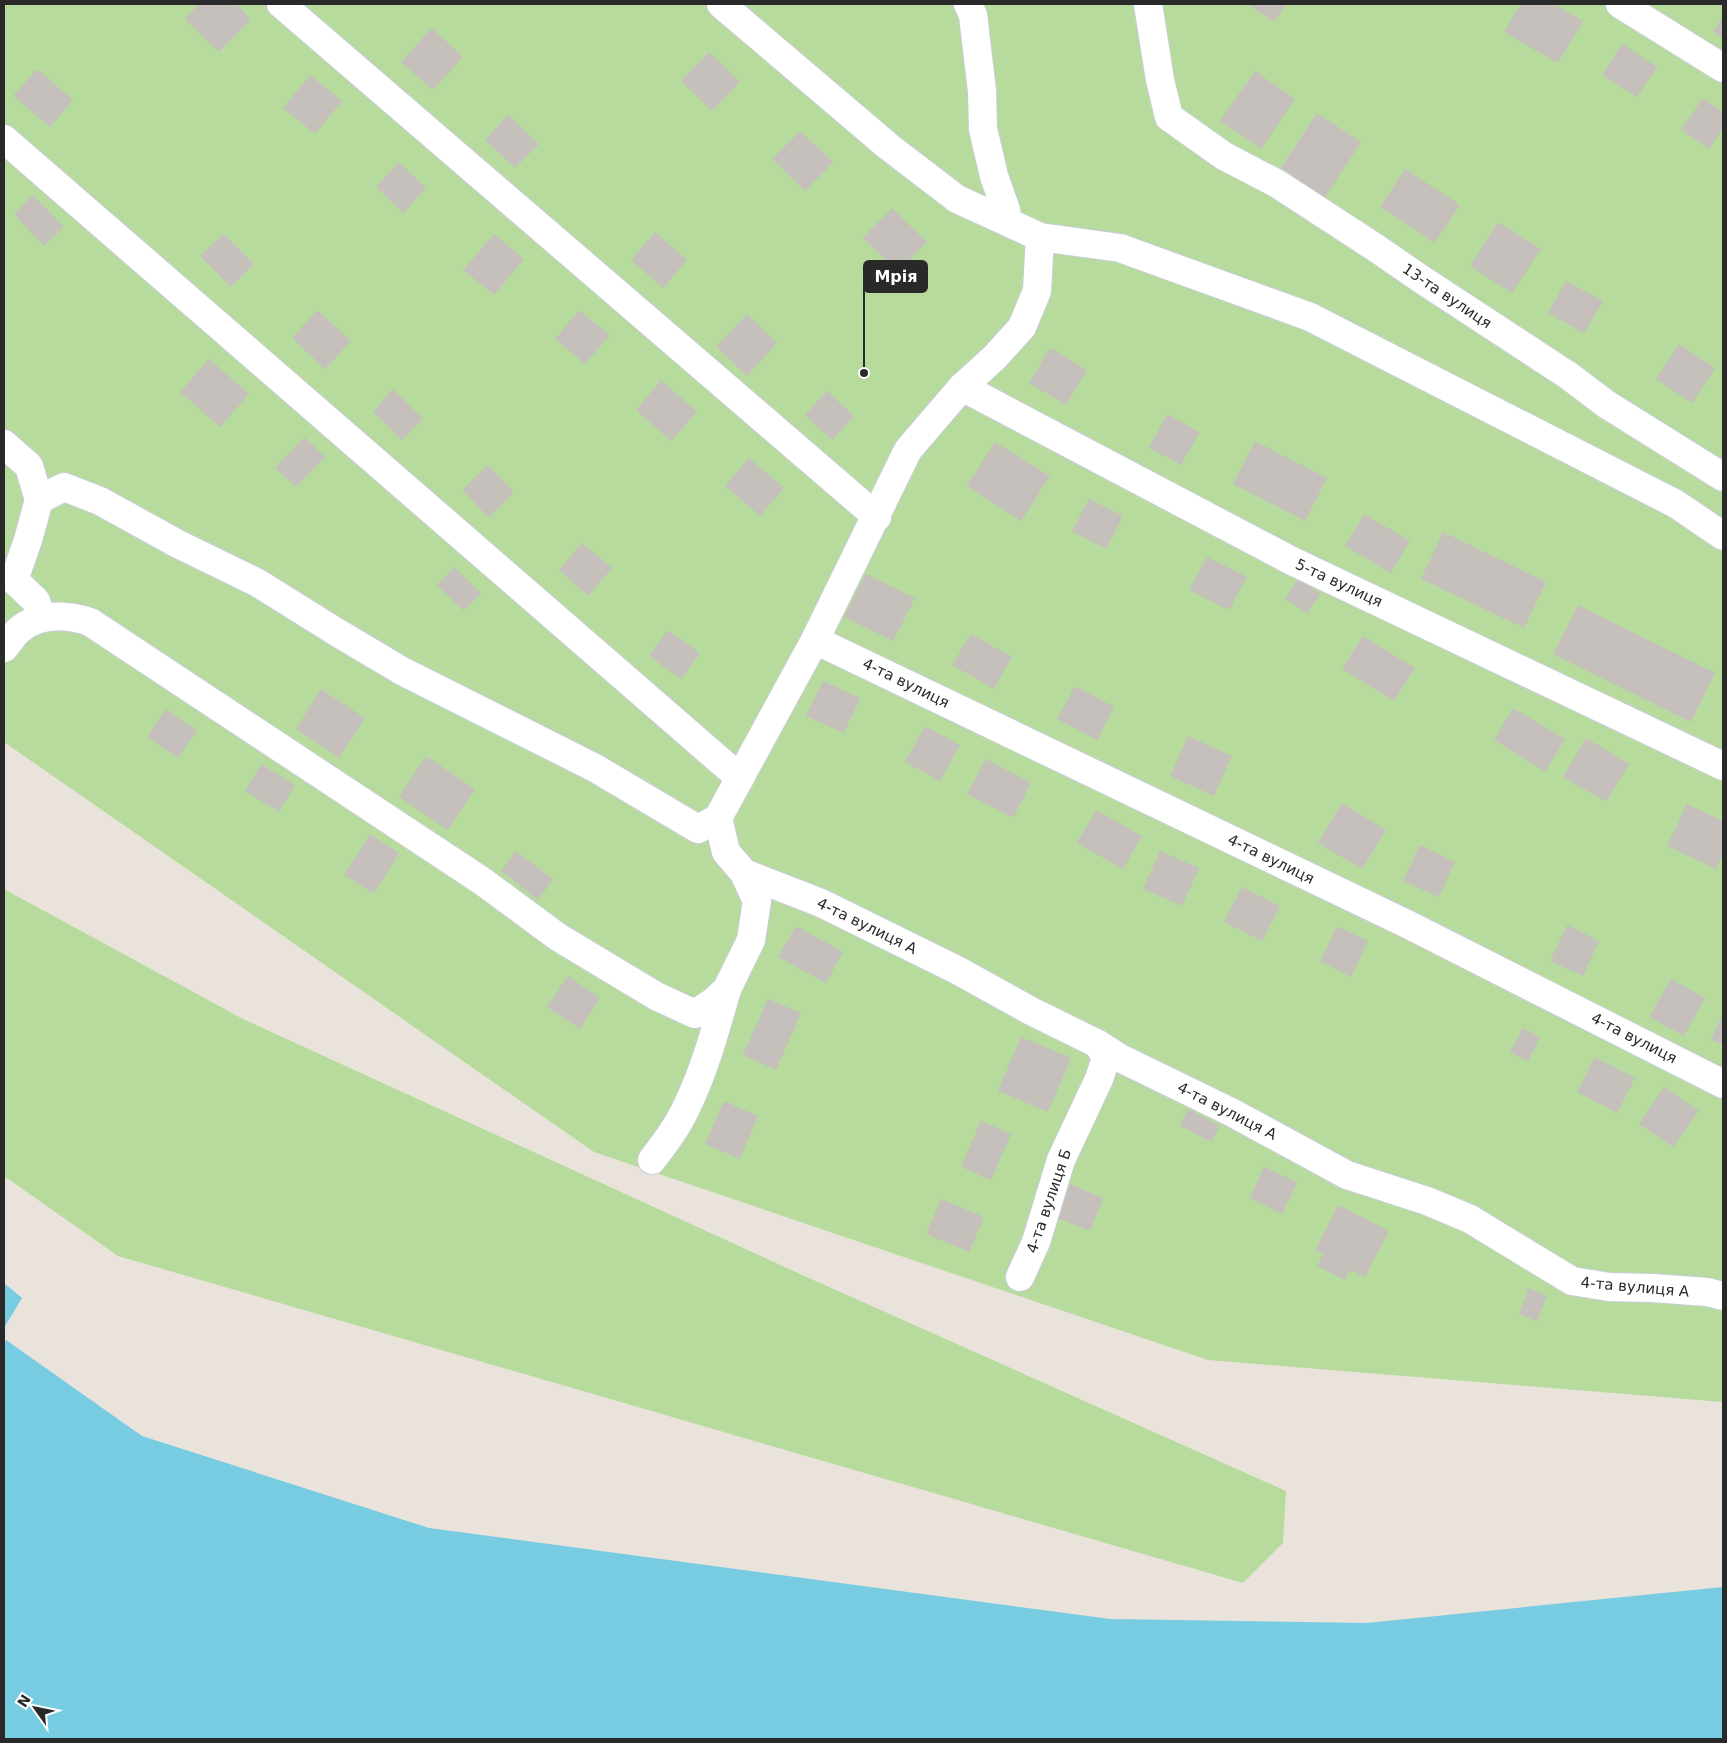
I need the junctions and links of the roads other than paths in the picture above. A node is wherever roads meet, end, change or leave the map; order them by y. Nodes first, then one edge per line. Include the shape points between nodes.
1 (281, 4) edge
2 (721, 4) edge
3 (968, 4) edge
4 (1148, 4) edge
5 (1620, 4) edge
6 (1723, 68) edge
7 (4, 139) edge
8 (1008, 222) junction
9 (1040, 237) junction
10 (962, 387) junction
11 (4, 444) edge
12 (1723, 477) edge
13 (39, 500) junction
14 (877, 517) junction
15 (1723, 536) edge
16 (41, 617) junction
17 (816, 640) junction
18 (4, 648) edge
19 (1723, 766) edge
20 (740, 778) junction
21 (718, 818) junction
22 (744, 873) junction
23 (727, 990) junction
24 (1098, 1044) junction
25 (1723, 1084) edge
26 (652, 1160) dead end
27 (1020, 1277) dead end
28 (1723, 1296) edge

1 - 14 street
2 - 8 street via 897,153 957,199
3 - 8 street via 973,15 983,129
4 - 12 street, 13-та вулиця via 1169,116 1224,156 1276,184 1376,248 1606,404
5 - 6 street
7 - 20 street
8 - 9 street
9 - 10 street via 1037,291 1022,327
9 - 15 street via 1120,248 1310,317 1676,504
10 - 14 street via 908,450
10 - 19 street, 5-та вулиця via 1290,560
11 - 13 street via 29,466
13 - 16 street via 14,580 36,601
13 - 21 street via 64,488 100,502 258,583 402,671 595,768 698,829
14 - 17 street
16 - 18 street via 19,630
16 - 23 street via 76,618 90,622 482,881 558,937 656,996 695,1014
17 - 20 street
17 - 25 street, 4-та вулиця via 1398,920
20 - 21 street
21 - 22 street via 726,852
22 - 23 street via 757,901 751,940
22 - 24 street, 4-та вулиця А via 822,903
23 - 26 street via 687,1106 672,1134
24 - 27 street, 4-та вулиця Б via 1106,1058 1100,1079 1060,1160 1036,1242
24 - 28 street, 4-та вулиця А via 1347,1175 1470,1219 1572,1281

